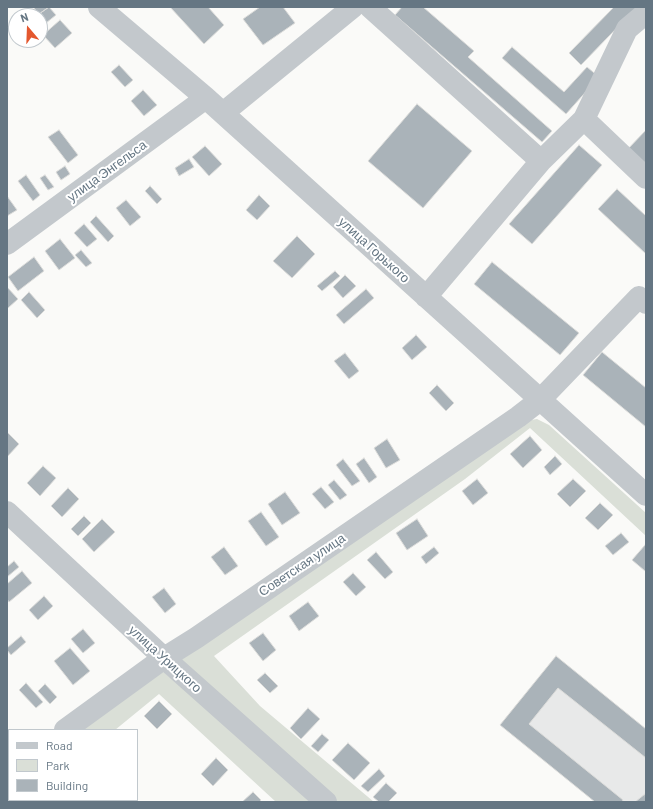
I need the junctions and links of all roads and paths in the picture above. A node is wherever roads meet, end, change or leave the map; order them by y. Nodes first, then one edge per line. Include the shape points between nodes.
1 (99, 7) edge
2 (353, 7) edge
3 (370, 7) edge
4 (646, 13) edge
5 (206, 98) junction
6 (223, 113) junction
7 (584, 119) junction
8 (541, 161) junction
9 (646, 178) edge
10 (7, 244) edge
11 (426, 297) junction
12 (646, 303) edge
13 (540, 400) junction
14 (646, 495) edge
15 (7, 512) edge
16 (164, 658) junction
17 (66, 729) edge
18 (326, 802) edge

1 - 5 street, улица Горького
2 - 6 street
3 - 8 street
4 - 7 street via 627,29
5 - 6 street, улица Горького
5 - 10 street, улица Энгельса
6 - 11 street, улица Горького
7 - 8 street
7 - 9 street
8 - 11 street
11 - 13 street, улица Горького
12 - 13 street, Советская улица via 638,297
13 - 14 street, улица Горького
13 - 16 street, Советская улица
15 - 16 street, улица Урицкого
16 - 17 street, Советская улица
16 - 18 street, улица Урицкого

